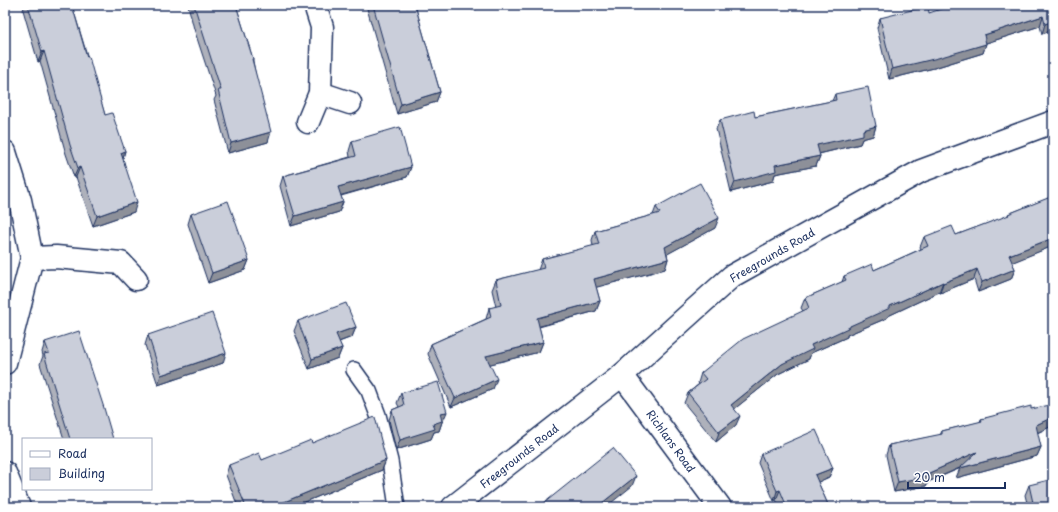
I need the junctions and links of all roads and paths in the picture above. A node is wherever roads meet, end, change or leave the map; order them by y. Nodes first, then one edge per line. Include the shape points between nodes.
1 (315, 5) edge
2 (320, 93) junction
3 (350, 103) dead end
4 (308, 122) dead end
5 (1053, 122) edge
6 (5, 152) edge
7 (32, 258) junction
8 (136, 279) dead end
9 (5, 363) edge
10 (354, 370) dead end
11 (622, 375) junction
12 (5, 473) edge
13 (19, 507) edge
14 (397, 507) edge
15 (453, 507) edge
16 (720, 507) edge

1 - 2 street via 322,27
2 - 3 street
2 - 4 street
5 - 11 street, Freegrounds Road via 921,171 732,276
6 - 7 street via 20,200
7 - 8 street via 56,257 122,263
7 - 9 street
10 - 14 lane via 368,391 378,415 390,460
11 - 15 street, Freegrounds Road
11 - 16 street, Richlans Road
12 - 13 street

